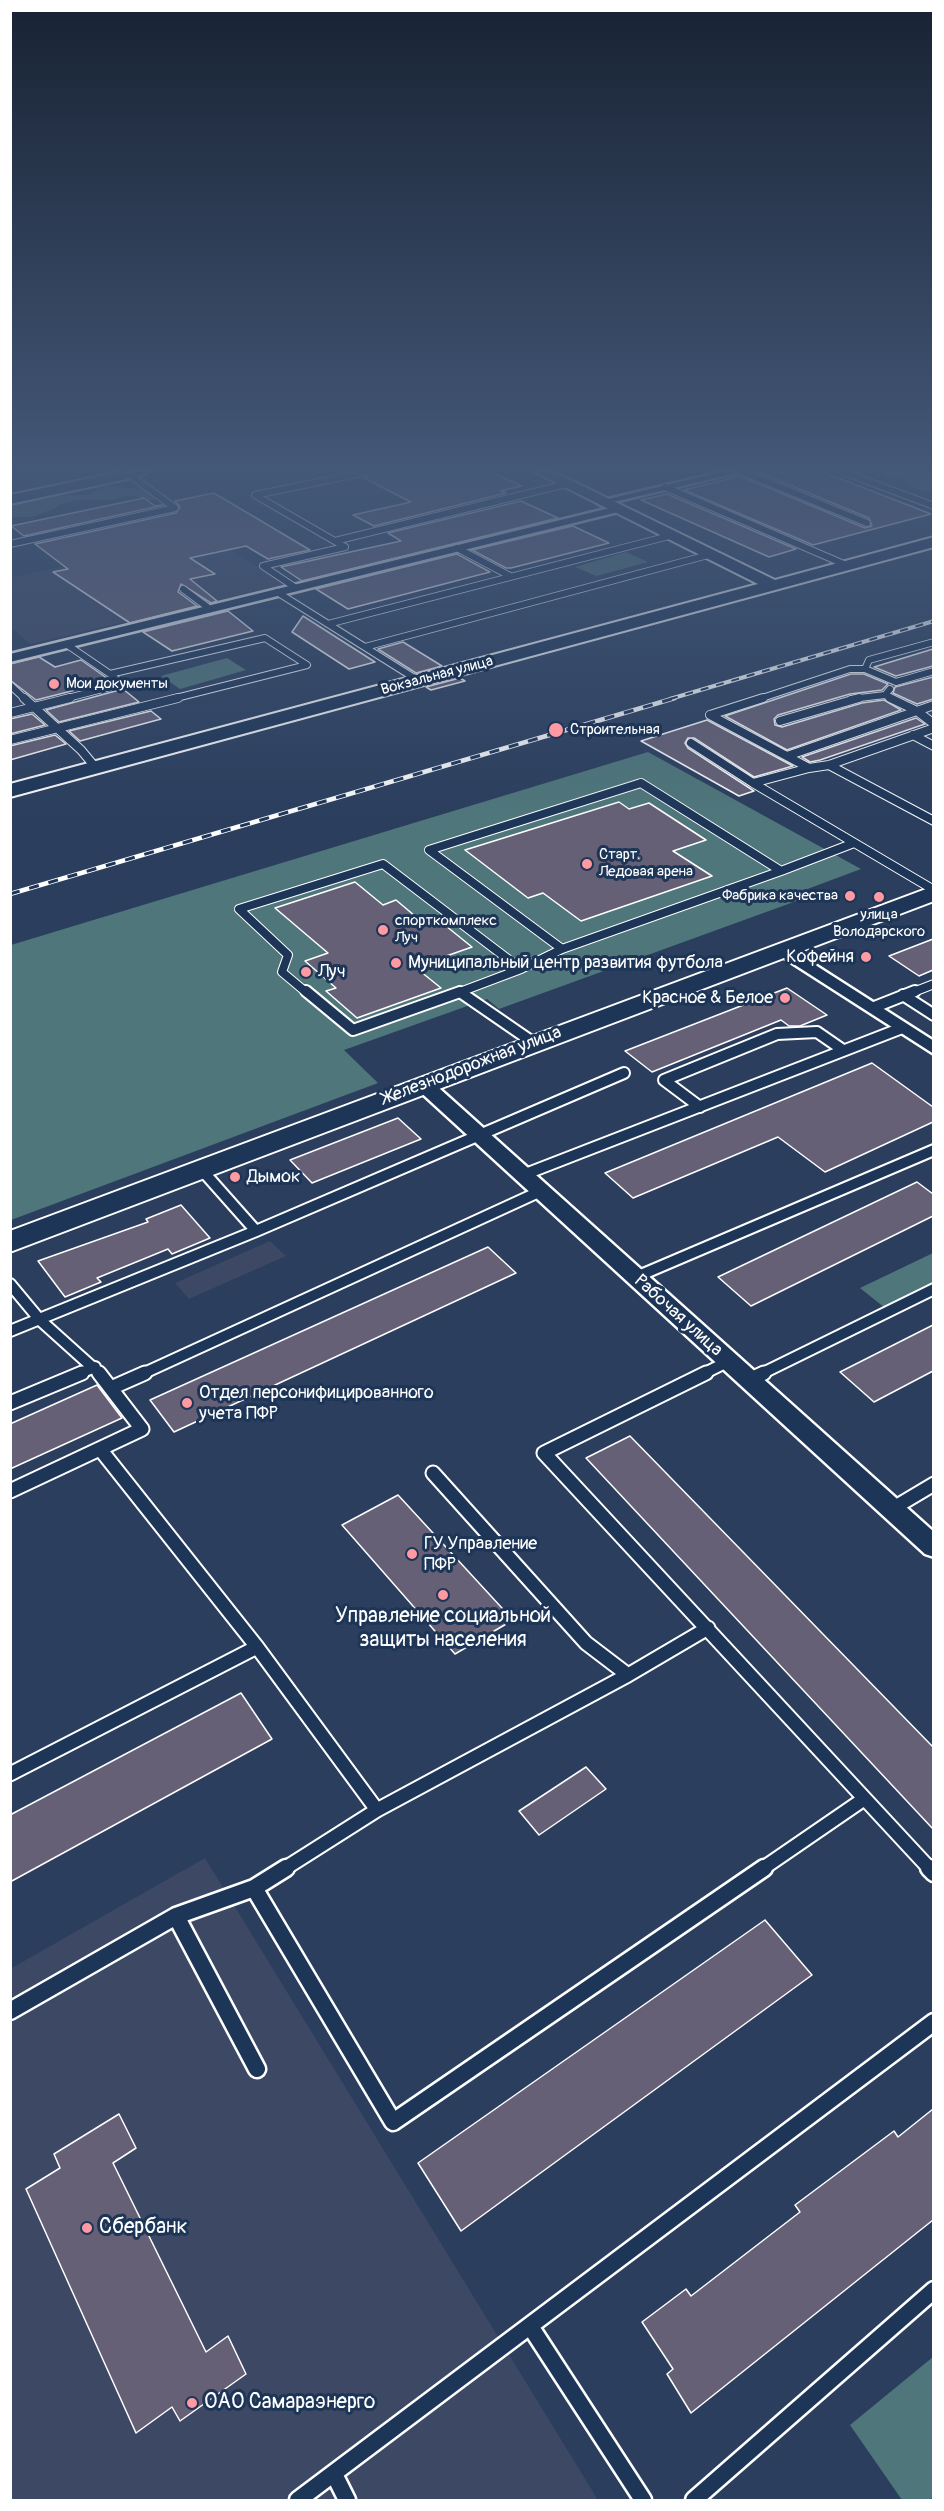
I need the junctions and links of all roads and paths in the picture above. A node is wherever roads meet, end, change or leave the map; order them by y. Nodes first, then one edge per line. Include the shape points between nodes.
1 (183, 589) dead end
2 (290, 589) edge
3 (466, 589) edge
4 (581, 589) edge
5 (757, 589) edge
6 (277, 592) junction
7 (210, 609) junction
8 (328, 624) junction
9 (933, 642) edge
10 (66, 644) junction
11 (365, 647) junction
12 (10, 658) edge
13 (865, 669) junction
14 (933, 671) edge
15 (110, 674) junction
16 (419, 681) junction
17 (896, 682) junction
18 (10, 685) edge
19 (885, 695) junction
20 (933, 705) edge
21 (35, 707) junction
22 (917, 711) junction
23 (10, 712) edge
24 (780, 721) dead end
25 (933, 726) edge
26 (56, 728) junction
27 (913, 735) junction
28 (10, 740) edge
29 (692, 743) dead end
30 (933, 746) edge
31 (788, 756) junction
32 (828, 765) junction
33 (96, 768) junction
34 (809, 768) junction
35 (753, 783) junction
36 (10, 791) edge
37 (933, 821) edge
38 (854, 843) junction
39 (781, 871) junction
40 (933, 891) edge
41 (562, 949) junction
42 (784, 950) junction
43 (521, 969) junction
44 (933, 984) edge
45 (460, 992) junction
46 (903, 995) junction
47 (872, 1008) junction
48 (933, 1015) edge
49 (902, 1028) junction
50 (534, 1043) junction
51 (933, 1049) edge
52 (843, 1050) junction
53 (624, 1073) dead end
54 (423, 1084) junction
55 (700, 1107) junction
56 (477, 1135) junction
57 (933, 1150) edge
58 (201, 1169) junction
59 (523, 1175) junction
60 (541, 1191) junction
61 (256, 1231) junction
62 (10, 1242) edge
63 (636, 1277) junction
64 (10, 1284) edge
65 (933, 1289) edge
66 (40, 1320) junction
67 (10, 1331) edge
68 (729, 1361) junction
69 (95, 1367) junction
70 (749, 1380) junction
71 (111, 1388) junction
72 (10, 1403) edge
73 (100, 1449) junction
74 (433, 1473) dead end
75 (933, 1484) edge
76 (10, 1491) edge
77 (892, 1509) junction
78 (933, 1547) edge
79 (708, 1628) junction
80 (257, 1647) junction
81 (628, 1675) junction
82 (10, 1774) edge
83 (864, 1799) junction
84 (377, 1810) junction
85 (933, 1873) edge
86 (254, 1888) junction
87 (176, 1916) junction
88 (10, 2011) edge
89 (933, 2022) edge
90 (257, 2069) dead end
91 (933, 2290) edge
92 (530, 2326) junction
93 (334, 2474) junction
94 (298, 2500) edge
95 (347, 2500) edge
96 (643, 2500) edge
97 (694, 2500) edge

1 - 7 lane
2 - 6 street
3 - 8 lane
4 - 11 lane
5 - 16 street, Вокзальная улица
6 - 7 street
6 - 8 lane
7 - 10 street
8 - 11 lane
9 - 13 lane via 870,660
10 - 12 street
10 - 15 lane
11 - 16 lane
13 - 17 lane
13 - 31 lane via 850,669 710,715
14 - 17 lane
15 - 21 lane via 122,684
15 - 26 lane via 265,638 307,665
16 - 33 street, Вокзальная улица
17 - 19 lane
18 - 21 lane
19 - 22 lane
19 - 24 lane via 854,698
20 - 22 lane
21 - 23 lane
21 - 26 lane
22 - 25 lane
22 - 31 lane
25 - 27 lane
26 - 28 lane
26 - 33 lane
27 - 30 lane
27 - 32 lane
29 - 35 lane
31 - 34 lane
32 - 34 lane
32 - 37 lane
33 - 36 street, Вокзальная улица
34 - 35 lane
35 - 38 lane
38 - 39 lane
38 - 40 lane
39 - 41 lane
39 - 41 lane via 641,783 429,850
40 - 42 street, Железнодорожная улица
41 - 43 lane
42 - 47 street
42 - 50 street, Железнодорожная улица
43 - 45 lane
43 - 45 lane via 383,864 239,909 288,955 282,972 353,1030
44 - 46 lane
45 - 50 lane
46 - 47 lane
46 - 48 lane
47 - 49 street
49 - 51 street
49 - 52 lane
50 - 54 street, Железнодорожная улица
52 - 55 lane
52 - 55 lane via 817,1032 777,1034 664,1080
53 - 56 lane
54 - 56 street, Рабочая улица
54 - 58 street, Железнодорожная улица
55 - 59 lane
56 - 59 street, Рабочая улица
56 - 61 lane
57 - 63 lane
58 - 61 lane
58 - 62 street, Железнодорожная улица
59 - 60 street, Рабочая улица
60 - 63 street, Рабочая улица
60 - 71 lane
61 - 66 lane
63 - 68 street, Рабочая улица
64 - 66 lane
65 - 70 lane
66 - 67 lane
66 - 69 lane
68 - 70 street, Рабочая улица
68 - 79 lane via 544,1453
69 - 71 lane
69 - 72 lane
70 - 77 street, Рабочая улица
71 - 73 lane via 142,1429
73 - 76 lane
73 - 80 lane
74 - 81 lane via 586,1643
75 - 77 lane
77 - 78 street, Рабочая улица
79 - 81 lane
79 - 83 lane
80 - 82 lane
80 - 84 lane
81 - 84 lane
83 - 85 lane
83 - 86 lane via 393,2122
84 - 86 lane
86 - 87 lane
87 - 88 lane
87 - 90 lane
89 - 92 lane
91 - 97 lane
92 - 93 lane
92 - 96 lane
93 - 94 lane
93 - 95 lane

